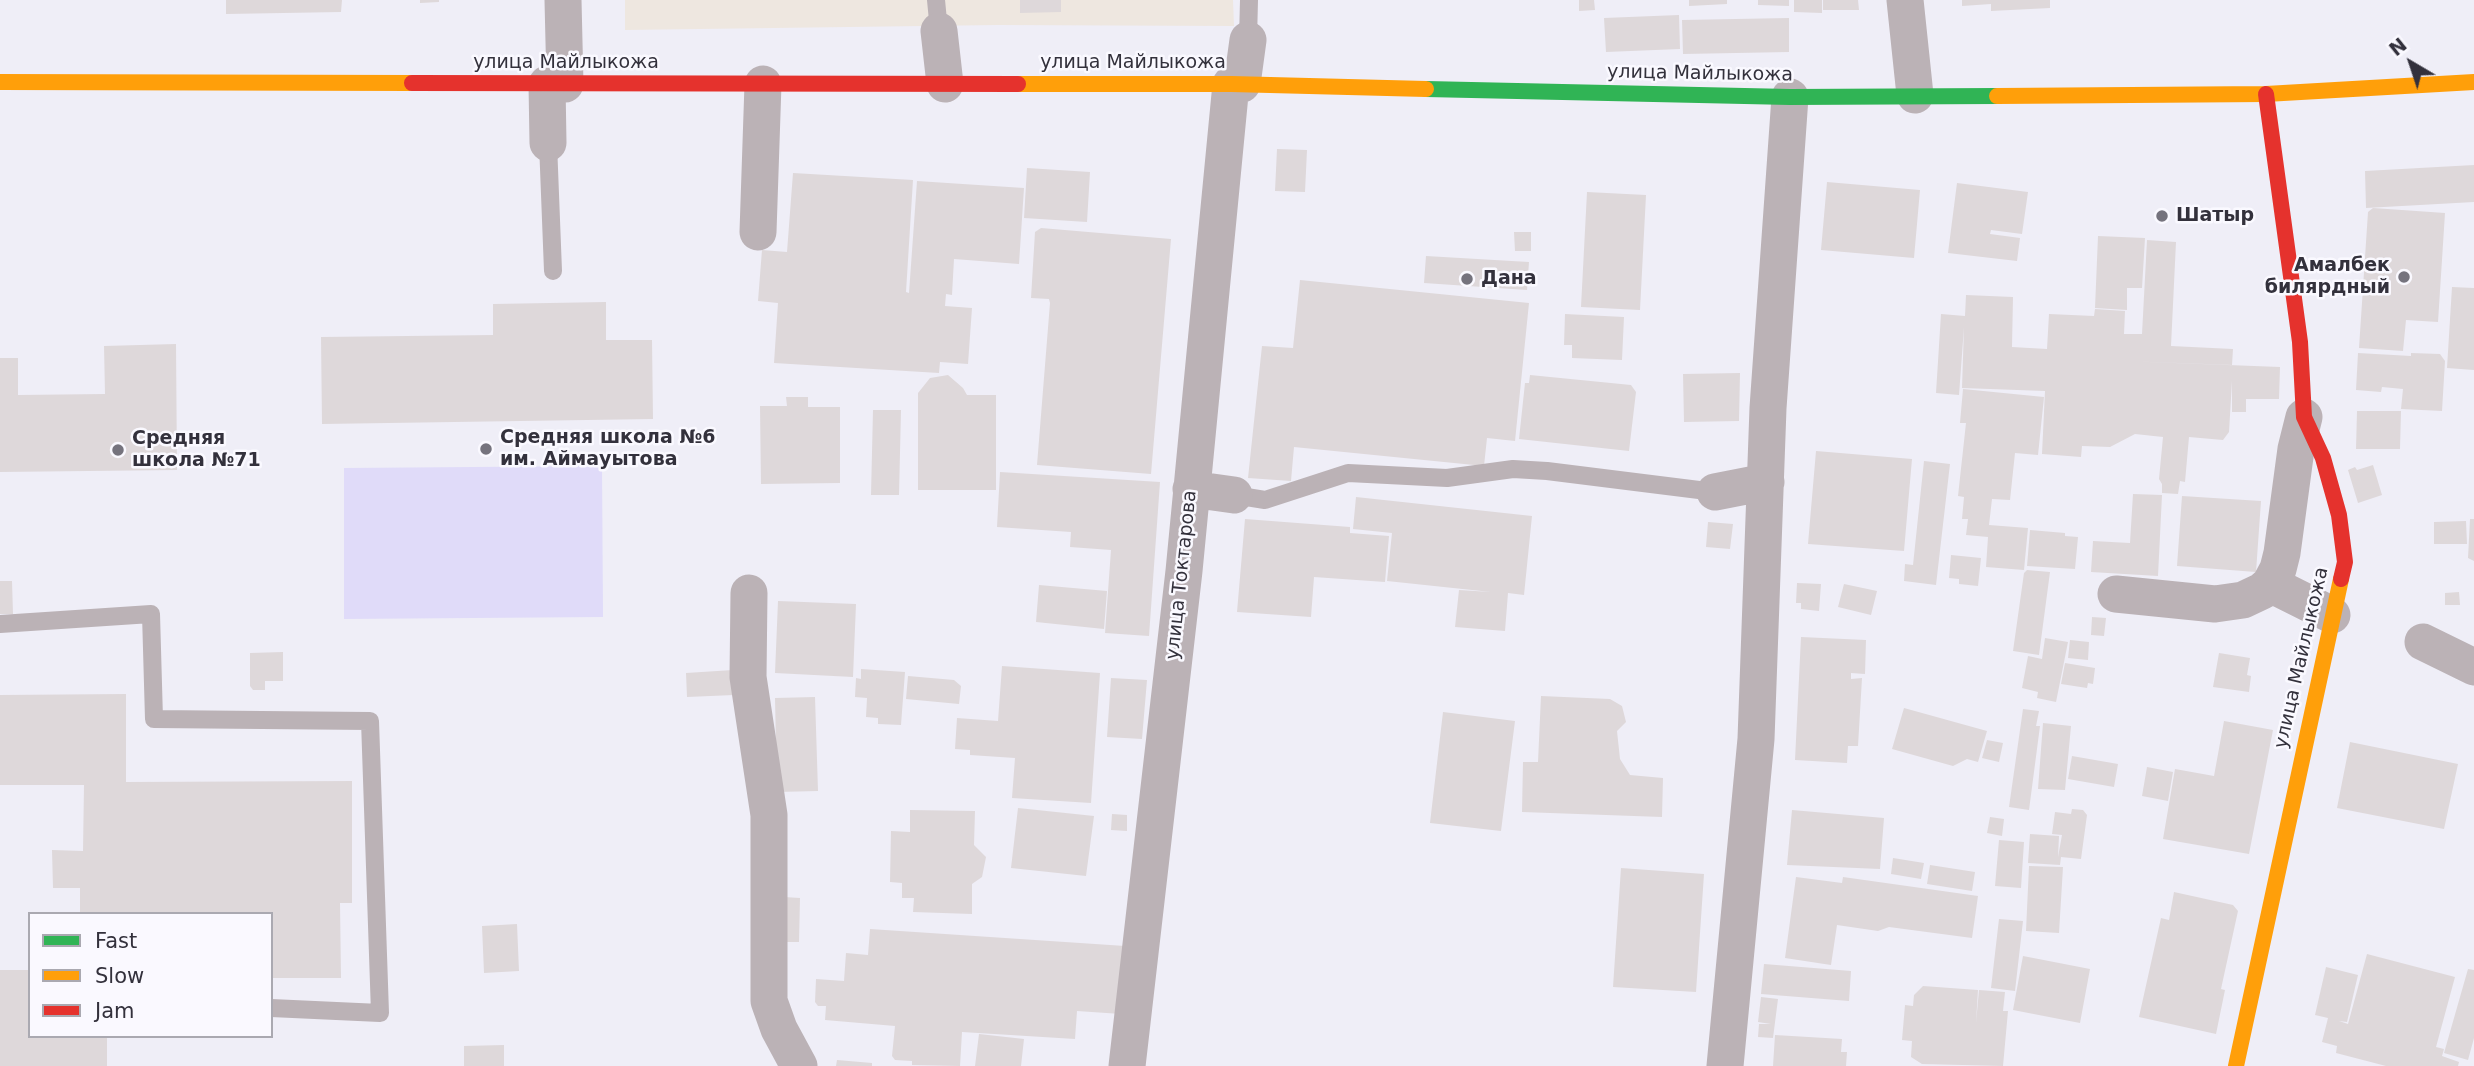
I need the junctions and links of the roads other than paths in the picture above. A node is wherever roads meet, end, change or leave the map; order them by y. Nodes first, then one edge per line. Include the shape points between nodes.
1 (563, 0) edge
2 (1249, 0) edge
3 (1905, 0) edge
4 (938, 15) edge
5 (1248, 40) joint
6 (0, 82) edge
7 (2474, 82) edge
8 (556, 84) junction
9 (763, 84) junction
10 (945, 84) junction
11 (1237, 84) junction
12 (2266, 94) junction
13 (1915, 95) junction
14 (1790, 97) junction
15 (548, 143) joint
16 (758, 232) dead end
17 (554, 271) dead end
18 (2304, 417) junction
19 (1766, 482) junction
20 (1191, 489) junction
21 (1715, 492) joint
22 (1234, 495) joint
23 (2270, 584) junction
24 (749, 593) dead end
25 (2116, 594) dead end
26 (2332, 615) junction
27 (0, 624) edge
28 (2423, 642) dead end
29 (2474, 667) edge
30 (273, 1008) edge
31 (799, 1066) edge
32 (1127, 1066) edge
33 (1725, 1066) edge
34 (2236, 1066) edge

1 - 8 street
2 - 5 lane
3 - 13 street
4 - 10 street
5 - 11 street, улица Токтарова
6 - 8 street, улица Майлыкожа
7 - 12 street, улица Майлыкожа
8 - 9 street, улица Майлыкожа
8 - 15 street
9 - 10 street, улица Майлыкожа
9 - 16 street
10 - 11 street, улица Майлыкожа
11 - 14 street, улица Майлыкожа
11 - 20 street, улица Токтарова
12 - 13 street, улица Майлыкожа
12 - 18 street, улица Майлыкожа via 2300,342
13 - 14 street, улица Майлыкожа
14 - 19 street
15 - 17 lane
18 - 23 street via 2282,553
18 - 26 street, улица Майлыкожа via 2323,458 2339,515 2345,562
19 - 21 street
19 - 33 street via 1756,739
20 - 22 street
20 - 32 street, улица Токтарова
21 - 22 lane via 1513,469 1447,478 1348,473 1265,500
23 - 25 street via 2243,600 2215,604
23 - 26 street
24 - 31 street via 748,677 769,815 769,1001
26 - 34 street, улица Майлыкожа
27 - 30 lane via 151,614 154,719 370,721 380,1013
28 - 29 street

